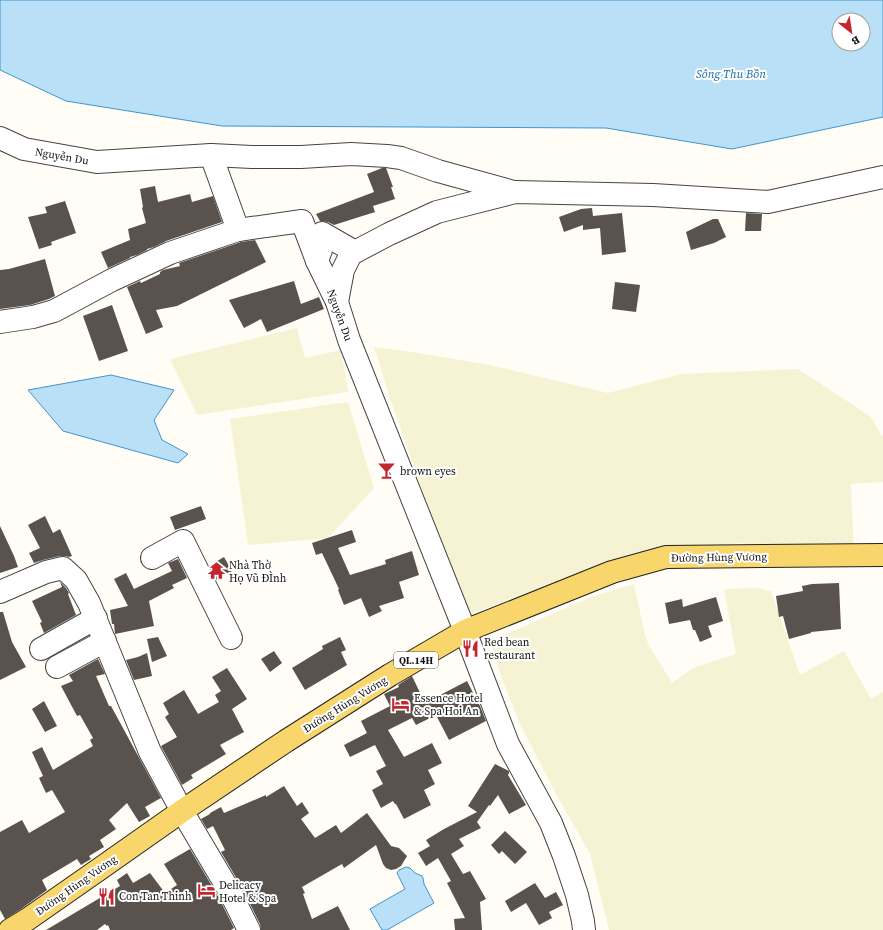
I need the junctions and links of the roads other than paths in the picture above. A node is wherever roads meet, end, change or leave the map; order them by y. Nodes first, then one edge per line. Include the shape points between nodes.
1 (0, 138) edge
2 (211, 155) junction
3 (883, 177) edge
4 (516, 192) junction
5 (238, 230) junction
6 (355, 252) junction
7 (317, 261) junction
8 (337, 302) junction
9 (0, 322) edge
10 (883, 555) edge
11 (152, 558) dead end
12 (0, 592) edge
13 (96, 618) junction
14 (465, 631) junction
15 (231, 638) dead end
16 (105, 642) junction
17 (41, 649) dead end
18 (57, 667) dead end
19 (182, 810) junction
20 (24, 926) edge
21 (249, 930) edge
22 (584, 930) edge

1 - 2 street, Nguyễn Du via 24,149 97,162
2 - 4 street, Nguyễn Du via 252,158 351,154 387,156
2 - 5 street
3 - 4 street via 768,202 653,195
4 - 6 street via 437,212
5 - 7 street, Nguyễn Du via 302,221
5 - 9 street via 170,253 54,311
6 - 7 street via 322,233 321,250
6 - 8 street via 351,254 343,270
7 - 8 street, Nguyễn Du
8 - 14 street, Nguyễn Du via 349,340
10 - 14 main road, Đường Hùng Vương / QL.14H via 666,557 612,572
11 - 15 street via 183,541
12 - 13 street via 46,572 63,568 76,580
13 - 16 street
13 - 17 street
14 - 19 main road, Đường Hùng Vương / QL.14H via 390,675
14 - 22 street, Nguyễn Du via 508,744 551,823 577,895
16 - 18 street
16 - 19 street via 150,752
19 - 20 main road, Đường Hùng Vương / QL.14H
19 - 21 street

